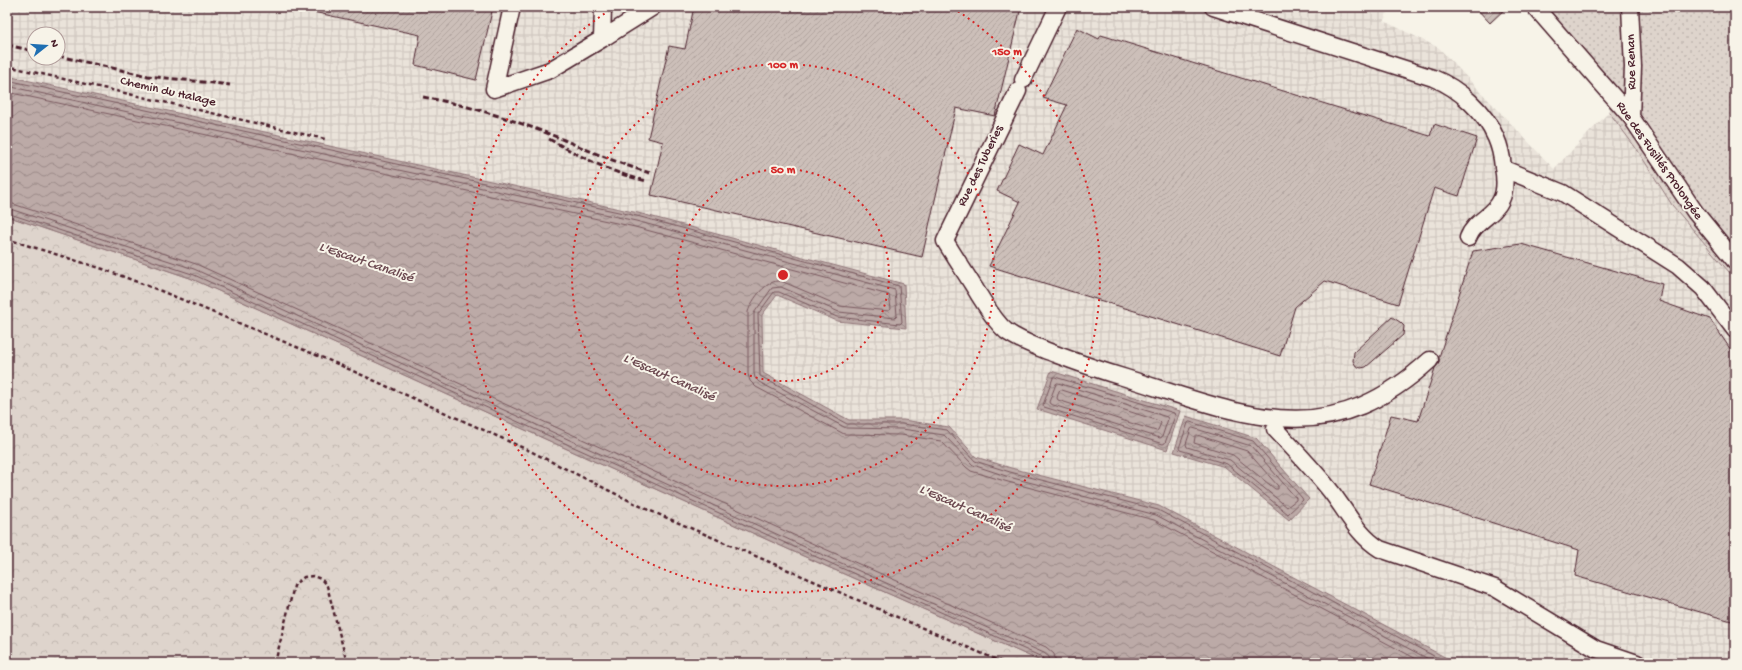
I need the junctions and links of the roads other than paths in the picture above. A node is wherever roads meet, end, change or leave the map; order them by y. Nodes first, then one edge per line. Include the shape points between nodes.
1 (512, 7) edge
2 (603, 7) edge
3 (653, 7) edge
4 (1058, 7) edge
5 (1213, 7) edge
6 (1535, 7) edge
7 (1630, 7) edge
8 (602, 40) junction
9 (1631, 117) junction
10 (1504, 170) junction
11 (1468, 238) dead end
12 (1735, 261) edge
13 (1735, 330) edge
14 (1430, 360) dead end
15 (1275, 429) dead end
16 (1637, 663) edge

1 - 8 street via 494,89 550,70
2 - 8 street
3 - 8 street
4 - 14 street, Rue des Tuberies via 945,241 995,319 1006,330 1017,338 1095,368 1228,410 1279,420 1334,414 1369,403 1406,381
5 - 10 street via 1433,78 1449,86 1470,103 1493,131
6 - 9 street, Rue des Fusillés Prolongée
7 - 9 street, Rue Renan via 1633,67
9 - 12 street, Rue des Fusillés Prolongée via 1695,212
10 - 11 street via 1505,187 1502,200 1474,226
10 - 13 street via 1571,197 1678,266 1703,288
15 - 16 street via 1326,486 1373,545 1495,588 1592,647

